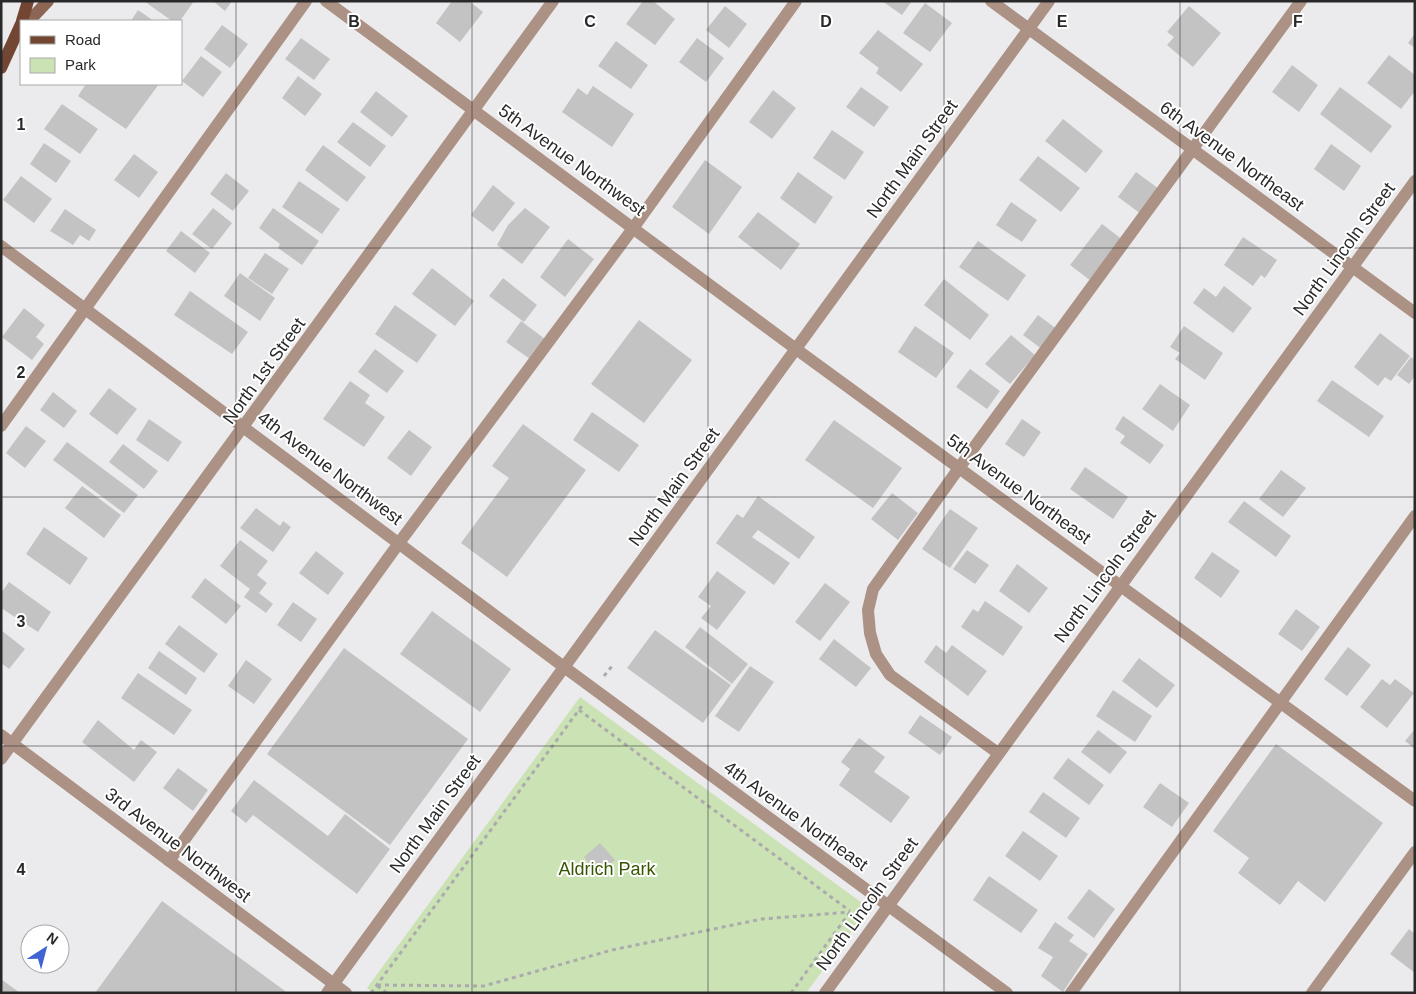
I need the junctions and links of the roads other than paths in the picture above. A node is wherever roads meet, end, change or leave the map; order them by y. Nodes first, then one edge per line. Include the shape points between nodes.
1 (28, 1) edge
2 (48, 1) edge
3 (306, 1) edge
4 (326, 1) edge
5 (553, 1) edge
6 (796, 1) edge
7 (991, 1) edge
8 (1049, 1) edge
9 (1301, 1) edge
10 (23, 20) edge
11 (30, 20) edge
12 (20, 29) edge
13 (1028, 29) junction
14 (1, 68) edge
15 (474, 110) junction
16 (1192, 149) junction
17 (1415, 181) edge
18 (634, 227) junction
19 (1, 246) edge
20 (1353, 266) junction
21 (86, 308) junction
22 (1415, 313) edge
23 (796, 348) junction
24 (1, 426) edge
25 (245, 426) junction
26 (959, 468) junction
27 (1415, 516) edge
28 (399, 542) junction
29 (1120, 584) junction
30 (564, 667) junction
31 (1279, 702) junction
32 (1, 735) edge
33 (13, 744) junction
34 (998, 753) junction
35 (1, 759) edge
36 (1415, 801) edge
37 (1415, 852) edge
38 (169, 861) junction
39 (888, 905) junction
40 (330, 988) edge
41 (346, 993) edge
42 (825, 993) edge
43 (1007, 993) edge
44 (1071, 993) edge
45 (1312, 993) edge

1 - 10 main road
2 - 11 main road
3 - 21 street
4 - 15 street, 5th Avenue Northwest
5 - 15 street, North 1st Street
6 - 18 street
7 - 13 street, 6th Avenue Northeast
8 - 13 street, North Main Street
9 - 16 street
12 - 14 main road
13 - 16 street, 6th Avenue Northeast
13 - 23 street, North Main Street
15 - 18 street, 5th Avenue Northwest
15 - 25 street, North 1st Street
16 - 20 street, 6th Avenue Northeast
16 - 26 street
17 - 20 street, North Lincoln Street
18 - 23 street, 5th Avenue Northwest
18 - 28 street
19 - 21 street, 4th Avenue Northwest
20 - 22 street, 6th Avenue Northeast
20 - 29 street, North Lincoln Street
21 - 24 street
21 - 25 street, 4th Avenue Northwest
23 - 26 street, 5th Avenue Northeast
23 - 30 street, North Main Street
25 - 28 street, 4th Avenue Northwest
25 - 33 street, North 1st Street
26 - 29 street, 5th Avenue Northeast
26 - 34 street via 873,589 868,610 870,633 876,654 890,675
27 - 31 street
28 - 30 street, 4th Avenue Northwest
28 - 38 street
29 - 31 street, 5th Avenue Northeast
29 - 34 street, North Lincoln Street
30 - 39 street, 4th Avenue Northeast
30 - 40 street, North Main Street
31 - 36 street, 5th Avenue Northeast
31 - 44 street
32 - 33 street, 3rd Avenue Northwest
33 - 35 street, North 1st Street
33 - 38 street, 3rd Avenue Northwest
34 - 39 street, North Lincoln Street
37 - 45 street
38 - 40 street, 3rd Avenue Northwest
39 - 42 street, North Lincoln Street
39 - 43 street, 4th Avenue Northeast
40 - 41 street, 3rd Avenue Northwest

